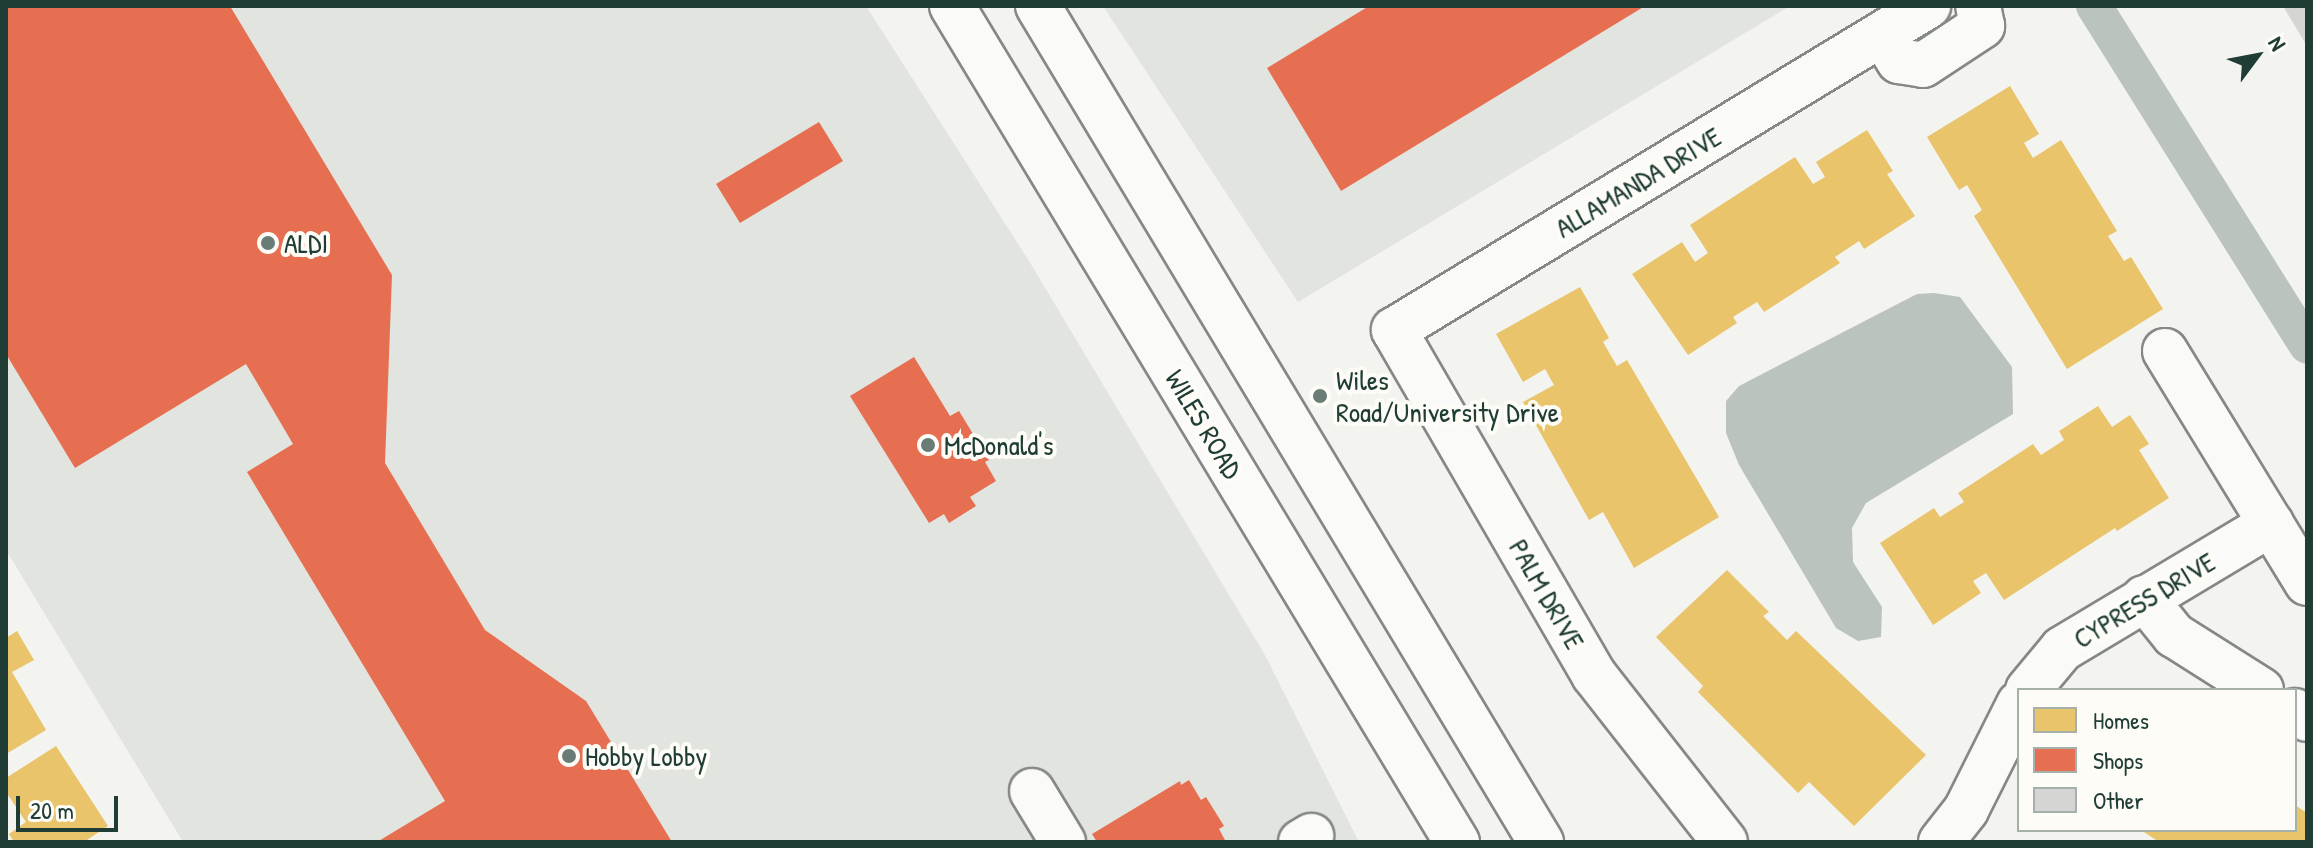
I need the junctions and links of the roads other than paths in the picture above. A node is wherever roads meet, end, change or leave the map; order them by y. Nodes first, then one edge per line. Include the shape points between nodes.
1 (952, 6) edge
2 (1038, 6) edge
3 (1928, 6) edge
4 (1978, 6) edge
5 (1882, 34) junction
6 (1394, 330) joint
7 (2165, 351) dead end
8 (2271, 524) junction
9 (2307, 583) edge
10 (2144, 598) junction
11 (2030, 688) edge
12 (2258, 688) edge
13 (2017, 708) edge
14 (1032, 791) dead end
15 (1063, 842) edge
16 (1457, 842) edge
17 (1541, 842) edge
18 (1725, 842) edge
19 (1941, 842) edge

1 - 16 street, WILES ROAD
2 - 17 street
3 - 5 street, ALLAMANDA DRIVE
4 - 5 street via 1982,26 1923,65 1899,61
5 - 6 street, ALLAMANDA DRIVE
6 - 18 street, PALM DRIVE via 1594,675
7 - 8 street
8 - 9 street
8 - 10 street, CYPRESS DRIVE
10 - 11 street, CYPRESS DRIVE via 2062,649
10 - 12 street via 2174,635
13 - 19 street via 1966,810
14 - 15 street

